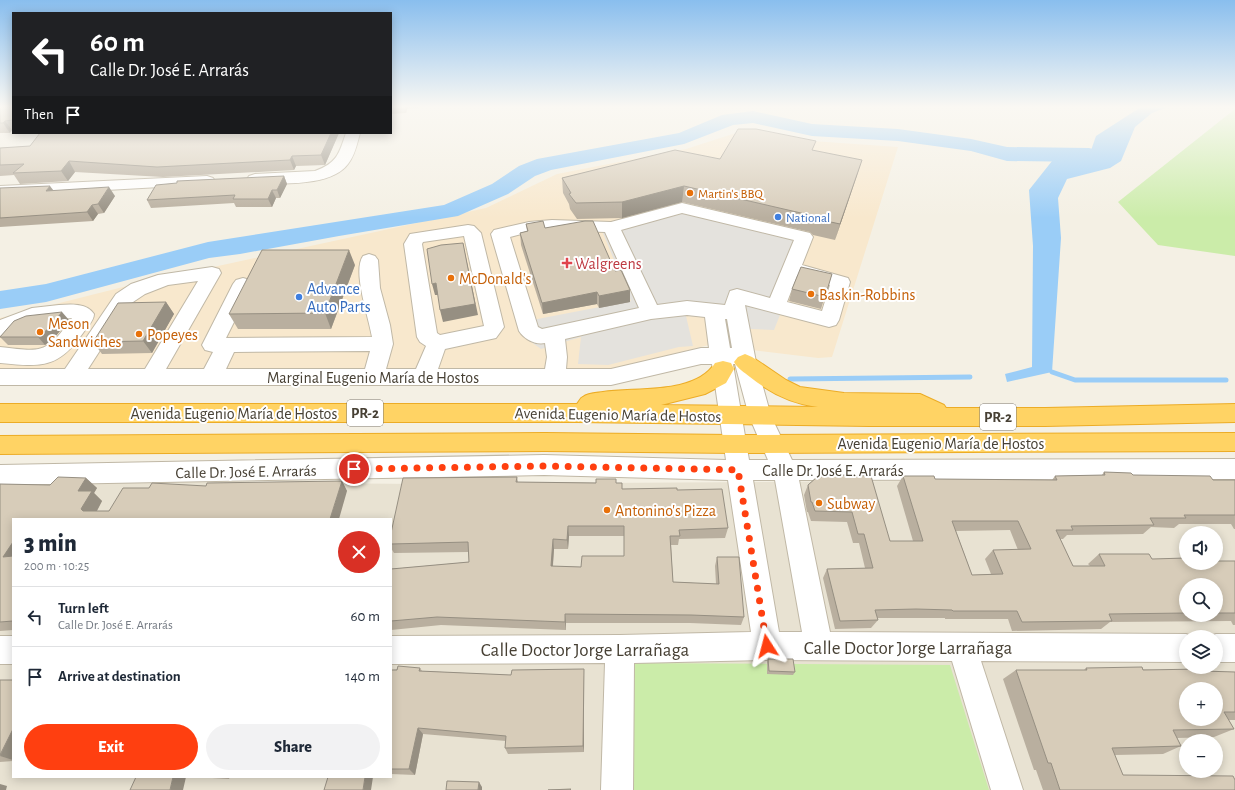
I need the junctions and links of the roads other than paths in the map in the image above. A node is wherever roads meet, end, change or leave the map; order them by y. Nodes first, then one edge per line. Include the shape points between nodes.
1 (350, 144) edge
2 (0, 191) edge
3 (611, 227) junction
4 (369, 260) dead end
5 (791, 269) junction
6 (243, 284) edge
7 (776, 306) junction
8 (651, 312) junction
9 (714, 312) junction
10 (736, 312) junction
11 (0, 329) edge
12 (554, 334) junction
13 (437, 343) junction
14 (383, 344) junction
15 (227, 345) junction
16 (0, 355) edge
17 (27, 358) junction
18 (745, 359) junction
19 (722, 363) junction
20 (6, 377) edge
21 (71, 377) junction
22 (151, 377) junction
23 (210, 377) junction
24 (373, 377) junction
25 (424, 377) junction
26 (555, 377) junction
27 (0, 413) edge
28 (577, 413) junction
29 (1235, 413) edge
30 (730, 416) junction
31 (760, 416) junction
32 (950, 417) junction
33 (1235, 442) edge
34 (773, 443) junction
35 (734, 444) junction
36 (0, 445) edge
37 (1235, 469) edge
38 (738, 470) junction
39 (785, 470) junction
40 (0, 475) edge
41 (767, 646) junction
42 (819, 647) junction
43 (962, 647) junction
44 (1179, 648) edge
45 (1223, 648) edge
46 (1235, 648) edge
47 (0, 650) edge
48 (12, 650) edge
49 (392, 650) edge
50 (620, 650) junction
51 (617, 790) edge
52 (1007, 790) edge

1 - 2 street via 345,159 335,169 317,176
3 - 5 street via 682,208 734,219 804,237
3 - 8 street
3 - 12 street via 552,224 500,234 529,331 540,337
4 - 14 street via 370,288
5 - 7 street
5 - 7 street via 841,282 829,320
6 - 15 street via 212,345
7 - 10 street via 738,296
8 - 9 street via 686,308
8 - 12 street
9 - 10 street
9 - 19 street
10 - 18 street
11 - 17 street via 31,315 79,311 84,314 57,350 41,357
12 - 26 street via 557,357
13 - 13 street via 489,333 494,327 472,233 468,230 416,238 413,244 427,337
13 - 25 street
14 - 15 street
14 - 24 street
15 - 23 street
16 - 17 street
17 - 20 street
18 - 19 street, Marginal Eugenio María de Hostos
18 - 31 street
18 - 32 highway via 770,382 798,395 825,400 920,403
19 - 26 street, Marginal Eugenio María de Hostos via 701,356 611,377
19 - 28 highway via 718,377 697,388 660,397 619,398 590,403
19 - 30 street
20 - 21 street, Marginal Eugenio María de Hostos
21 - 22 street, Marginal Eugenio María de Hostos
21 - 22 street via 122,299 138,289 165,279 212,273
22 - 23 street, Marginal Eugenio María de Hostos
23 - 24 street, Marginal Eugenio María de Hostos
24 - 25 street, Marginal Eugenio María de Hostos
25 - 26 street, Marginal Eugenio María de Hostos
27 - 28 highway, Avenida Eugenio María de Hostos / PR-2
28 - 30 highway, Avenida Eugenio María de Hostos / PR-2
29 - 32 highway, Avenida Eugenio María de Hostos / PR-2
30 - 31 highway, Avenida Eugenio María de Hostos / PR-2
30 - 35 street
31 - 32 highway, Avenida Eugenio María de Hostos / PR-2
31 - 34 street
33 - 34 highway, Avenida Eugenio María de Hostos / PR-2
34 - 35 highway, Avenida Eugenio María de Hostos / PR-2
34 - 39 street
35 - 36 highway, Avenida Eugenio María de Hostos / PR-2 via 529,442
35 - 38 street
37 - 39 street, Calle Dr. José E. Arrarás
38 - 39 street, Calle Dr. José E. Arrarás
38 - 40 street, Calle Dr. José E. Arrarás via 544,466 126,482
38 - 41 street
39 - 42 street
41 - 42 street, Calle Doctor Jorge Larrañaga
41 - 50 street, Calle Doctor Jorge Larrañaga
42 - 43 street, Calle Doctor Jorge Larrañaga
43 - 44 street, Calle Doctor Jorge Larrañaga
43 - 52 street
45 - 46 street
47 - 48 street
49 - 50 street, Calle Doctor Jorge Larrañaga
50 - 51 street

